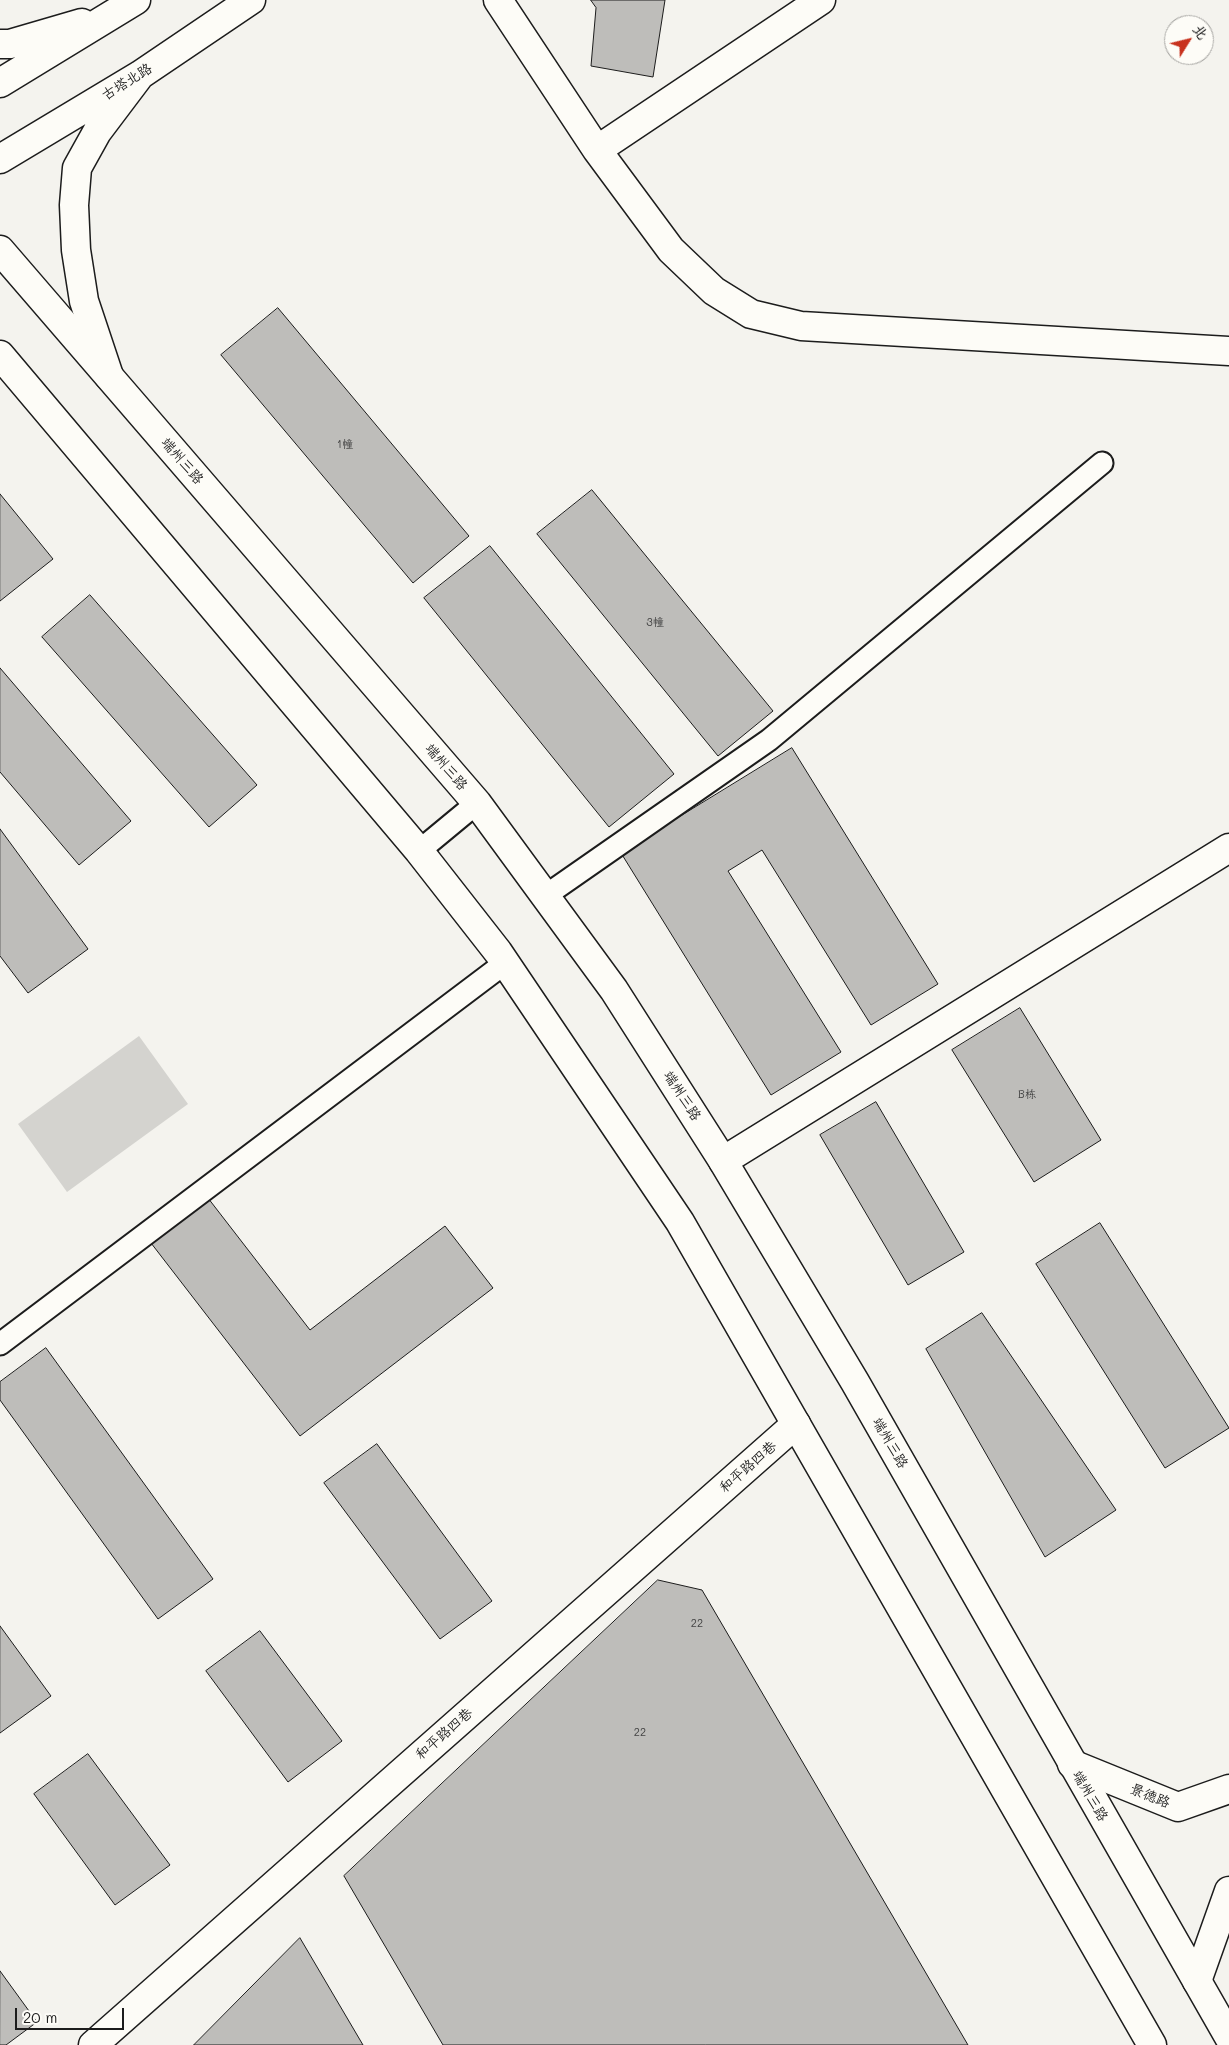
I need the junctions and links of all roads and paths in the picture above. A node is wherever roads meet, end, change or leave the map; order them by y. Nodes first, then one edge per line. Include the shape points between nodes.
1 (251, 0) edge
2 (498, 0) edge
3 (821, 0) edge
4 (127, 6) edge
5 (0, 44) edge
6 (140, 75) junction
7 (0, 83) edge
8 (598, 150) junction
9 (0, 159) edge
10 (0, 250) edge
11 (1229, 351) edge
12 (0, 355) edge
13 (0, 376) edge
14 (109, 376) junction
15 (31, 390) junction
16 (1102, 462) dead end
17 (477, 803) junction
18 (1229, 848) edge
19 (419, 851) junction
20 (545, 896) junction
21 (506, 964) junction
22 (723, 1161) junction
23 (0, 1344) edge
24 (796, 1424) junction
25 (1072, 1764) junction
26 (1229, 1789) edge
27 (1229, 1892) edge
28 (1197, 1981) junction
29 (1229, 2037) edge
30 (93, 2045) edge
31 (1152, 2045) edge

1 - 6 main road, 古塔北路
2 - 8 main road
3 - 8 main road
4 - 5 main road via 10,44
4 - 7 main road
6 - 9 main road, 古塔北路
6 - 14 main road via 97,132 77,168 74,205 76,250 84,301
8 - 11 main road via 671,250 714,291 751,314 801,326
10 - 14 main road, 端州三路
12 - 15 main road
13 - 15 main road
14 - 17 main road, 端州三路
15 - 19 main road
16 - 20 lane via 769,740
17 - 19 lane
17 - 20 main road, 端州三路
18 - 22 main road
19 - 21 main road
20 - 22 main road, 端州三路 via 614,990
21 - 23 lane
21 - 24 main road via 680,1222
22 - 25 main road, 端州三路 via 855,1382
24 - 30 main road, 和平路四巷
24 - 31 main road
25 - 26 main road, 景德路 via 1178,1807
25 - 28 main road, 端州三路
27 - 28 main road
28 - 29 main road, 端州三路

